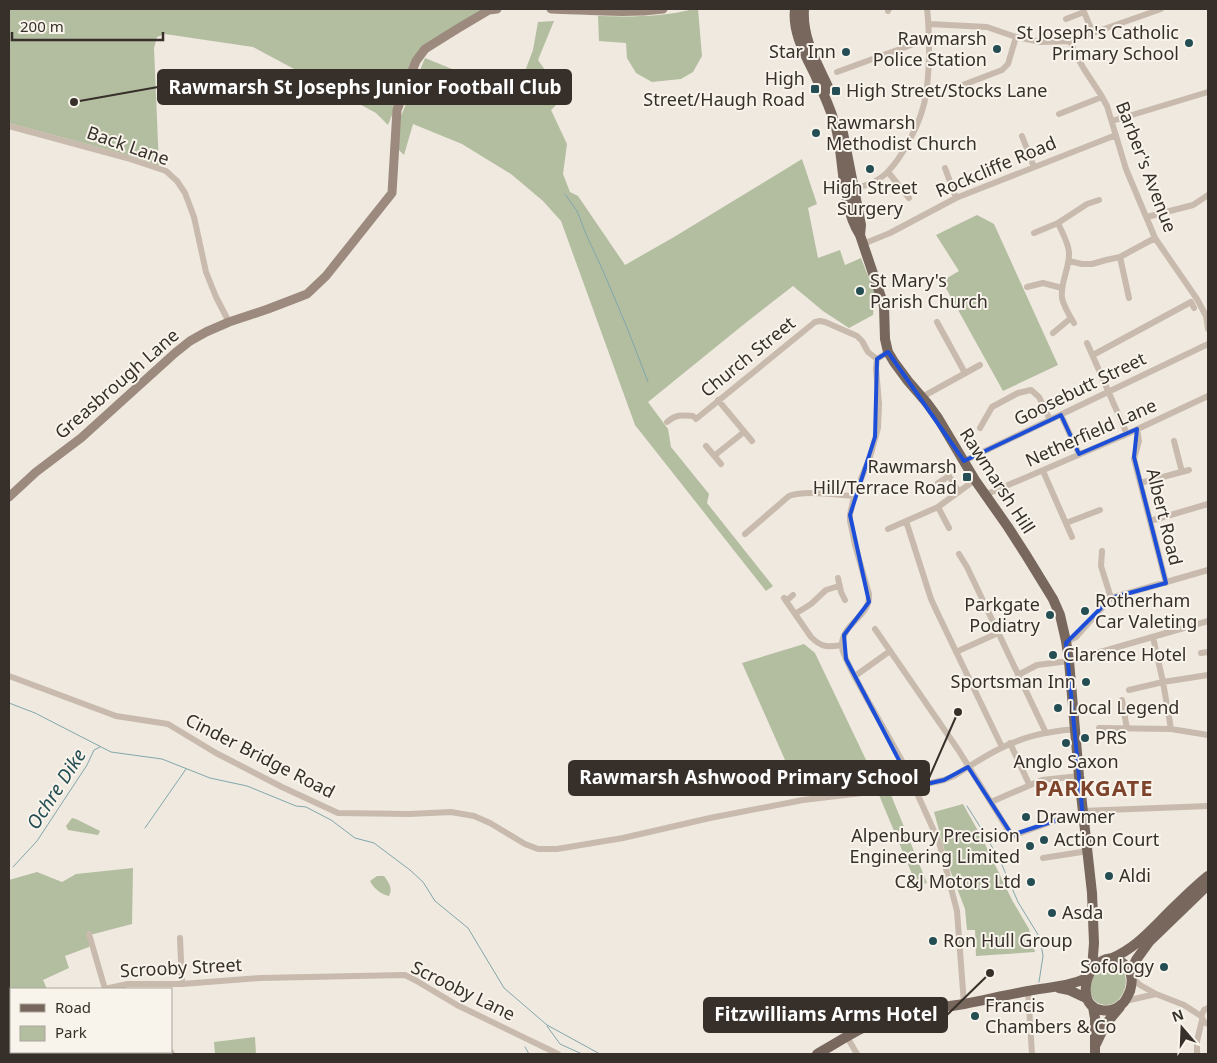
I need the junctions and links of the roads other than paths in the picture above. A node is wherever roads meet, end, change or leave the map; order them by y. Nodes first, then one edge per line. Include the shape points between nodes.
1 (497, 9) edge
2 (551, 9) edge
3 (663, 9) edge
4 (800, 9) edge
5 (927, 9) edge
6 (1161, 9) edge
7 (1066, 19) dead end
8 (929, 24) junction
9 (1093, 33) junction
10 (1016, 37) junction
11 (929, 41) junction
12 (1070, 41) junction
13 (837, 72) dead end
14 (955, 88) dead end
15 (1208, 92) edge
16 (1102, 97) junction
17 (1060, 114) dead end
18 (1112, 121) junction
19 (9, 126) edge
20 (1116, 135) junction
21 (1022, 136) dead end
22 (1034, 167) junction
23 (945, 168) dead end
24 (888, 172) junction
25 (850, 189) junction
26 (1208, 195) edge
27 (909, 198) dead end
28 (956, 198) junction
29 (1099, 200) dead end
30 (1147, 217) junction
31 (1058, 223) junction
32 (1034, 233) dead end
33 (1155, 238) junction
34 (862, 240) junction
35 (1120, 257) junction
36 (1069, 262) junction
37 (1027, 287) dead end
38 (1062, 288) junction
39 (1129, 298) dead end
40 (1194, 308) dead end
41 (229, 322) junction
42 (937, 322) dead end
43 (1208, 329) edge
44 (1053, 333) dead end
45 (1087, 343) dead end
46 (1208, 344) edge
47 (888, 352) junction
48 (1093, 355) junction
49 (877, 359) junction
50 (980, 365) dead end
51 (965, 373) junction
52 (1108, 392) junction
53 (1208, 396) edge
54 (922, 397) junction
55 (718, 400) junction
56 (1062, 415) junction
57 (1050, 420) junction
58 (666, 422) dead end
59 (980, 428) dead end
60 (1137, 429) junction
61 (744, 432) junction
62 (1126, 434) junction
63 (752, 441) dead end
64 (1174, 441) dead end
65 (706, 446) dead end
66 (1080, 454) junction
67 (714, 456) junction
68 (964, 461) junction
69 (721, 464) dead end
70 (942, 464) dead end
71 (1043, 471) junction
72 (949, 476) junction
73 (975, 480) junction
74 (938, 483) dead end
75 (1140, 483) junction
76 (959, 492) junction
77 (985, 495) junction
78 (854, 496) junction
79 (9, 497) edge
80 (1208, 504) edge
81 (938, 507) junction
82 (1100, 510) dead end
83 (906, 521) junction
84 (1150, 521) junction
85 (1066, 523) junction
86 (949, 524) dead end
87 (888, 529) dead end
88 (745, 534) dead end
89 (1072, 537) dead end
90 (1102, 551) dead end
91 (959, 554) dead end
92 (1208, 570) edge
93 (838, 578) dead end
94 (1166, 582) junction
95 (839, 586) junction
96 (793, 595) dead end
97 (1111, 598) junction
98 (845, 600) dead end
99 (795, 614) junction
100 (1208, 621) edge
101 (875, 629) dead end
102 (998, 633) junction
103 (1153, 637) junction
104 (1065, 638) junction
105 (842, 646) junction
106 (890, 651) junction
107 (956, 652) junction
108 (1068, 661) junction
109 (1018, 675) junction
110 (1208, 675) edge
111 (9, 676) edge
112 (855, 676) junction
113 (1163, 682) junction
114 (1129, 690) dead end
115 (1122, 700) dead end
116 (1124, 712) junction
117 (1141, 712) dead end
118 (1099, 728) dead end
119 (1127, 729) junction
120 (1171, 729) junction
121 (1075, 730) junction
122 (1046, 733) junction
123 (1208, 735) edge
124 (1010, 743) junction
125 (1002, 747) junction
126 (968, 767) junction
127 (1079, 776) junction
128 (1029, 784) junction
129 (914, 789) junction
130 (991, 802) junction
131 (1208, 806) edge
132 (1083, 814) junction
133 (1088, 851) junction
134 (1043, 858) dead end
135 (1208, 876) edge
136 (1208, 885) edge
137 (89, 934) dead end
138 (180, 938) dead end
139 (1094, 943) junction
140 (1110, 958) junction
141 (1089, 973) junction
142 (1131, 974) junction
143 (260, 978) joint
144 (182, 984) junction
145 (159, 987) edge
146 (105, 988) edge
147 (110, 988) edge
148 (1055, 988) junction
149 (1028, 991) junction
150 (1156, 994) junction
151 (1086, 998) junction
152 (1123, 1003) junction
153 (964, 1004) junction
154 (1184, 1005) junction
155 (1093, 1007) junction
156 (1207, 1008) edge
157 (1205, 1021) edge
158 (847, 1037) junction
159 (1095, 1050) edge
160 (558, 1054) edge
161 (817, 1054) edge
162 (857, 1054) edge
163 (1032, 1054) edge
164 (1197, 1054) edge

1 - 41 street, Greasbrough Lane via 489,10 425,49 416,61 397,110 392,193 326,276 307,294
2 - 3 street
4 - 25 main road via 808,42 841,123
5 - 8 street
6 - 9 street
7 - 9 street via 1084,12
8 - 10 street via 988,27
8 - 11 street
9 - 12 street
10 - 12 street via 1041,42
10 - 14 street via 1008,64 1002,70
11 - 13 street
11 - 24 street via 928,83 923,110 912,137
12 - 16 street, Barber's Avenue
15 - 18 street
16 - 17 street
16 - 18 street, Barber's Avenue
18 - 20 street, Barber's Avenue
19 - 41 street, Back Lane via 127,158 166,171 177,180 194,217 206,272
20 - 22 street, Rockcliffe Road
20 - 30 street, Barber's Avenue via 1126,169
21 - 22 street
22 - 28 street, Rockcliffe Road
23 - 28 street
24 - 25 street via 868,186
24 - 27 street
25 - 34 main road via 861,224
26 - 30 street via 1193,204
28 - 34 street, Rockcliffe Road via 890,232
29 - 31 street
30 - 33 street, Barber's Avenue
31 - 32 street
31 - 36 street via 1069,250
33 - 35 street
33 - 43 street, Barber's Avenue via 1197,299 1206,316
34 - 47 main road via 884,306
35 - 36 street via 1092,264
35 - 39 street
36 - 38 street
37 - 38 street via 1043,282
38 - 44 street via 1062,299 1072,320
40 - 48 street via 1191,302
41 - 79 street, Greasbrough Lane via 190,341
42 - 51 street
45 - 48 street
46 - 52 street, Goosebutt Street
47 - 49 street
47 - 54 main road, Rawmarsh Hill
48 - 52 street
49 - 55 street, Church Street via 857,336 820,320
49 - 78 street via 878,428
50 - 51 street
51 - 54 street
52 - 56 street, Goosebutt Street
52 - 62 street
53 - 60 street, Netherfield Lane
54 - 68 main road, Rawmarsh Hill
55 - 58 street, Church Street via 696,419 681,415
55 - 61 street
56 - 57 street, Goosebutt Street
56 - 66 street
57 - 59 street via 1039,397 1031,390 992,407
57 - 68 street, Goosebutt Street
60 - 62 street, Netherfield Lane
60 - 75 street, Albert Road via 1139,441 1134,458
61 - 63 street
61 - 67 street
62 - 66 street, Netherfield Lane
64 - 75 street via 1185,471
65 - 67 street
66 - 71 street, Netherfield Lane
67 - 69 street
68 - 73 main road, Rawmarsh Hill
70 - 72 street
71 - 77 street, Netherfield Lane
71 - 85 street
72 - 74 street
72 - 76 street
73 - 76 street
73 - 77 main road, Rawmarsh Hill
75 - 84 street, Albert Road
76 - 81 street
77 - 104 main road, Rawmarsh Hill via 1053,599
78 - 88 street via 794,494
78 - 105 street via 850,521 869,602 846,631
80 - 84 street
81 - 83 street
81 - 86 street
82 - 85 street
83 - 87 street
83 - 107 street via 931,599
84 - 94 street, Albert Road
85 - 89 street
90 - 97 street via 1101,566
91 - 102 street
92 - 94 street
93 - 95 street
94 - 97 street
95 - 98 street
95 - 99 street via 826,590
96 - 99 street via 784,599
97 - 104 street via 1076,637
99 - 105 street via 819,645
100 - 103 street
101 - 106 street
102 - 107 street
102 - 109 street
103 - 108 street
103 - 113 street
104 - 108 main road, Rawmarsh Hill
105 - 112 street
106 - 112 street
106 - 126 street
107 - 125 street
108 - 109 street via 1039,664
108 - 121 main road, Rawmarsh Hill
109 - 122 street
110 - 113 street
111 - 129 street, Cinder Bridge Road via 116,716 168,724 216,753 338,813 451,812 474,816 538,849 558,849 623,838 804,800
112 - 129 street via 907,770
113 - 114 street
113 - 120 street
115 - 116 street
116 - 117 street
116 - 119 street
118 - 119 street
119 - 120 street
120 - 123 street
121 - 122 street, Cinder Bridge Road
121 - 127 main road, Rawmarsh Hill
122 - 124 street, Cinder Bridge Road
124 - 125 street, Cinder Bridge Road
124 - 128 street
125 - 126 street, Cinder Bridge Road
126 - 129 street, Cinder Bridge Road via 954,776
126 - 130 street
127 - 128 street
127 - 132 main road, Rawmarsh Hill
128 - 130 street
129 - 153 street via 939,842 957,910
130 - 132 street via 1012,835
131 - 132 street
132 - 133 main road, Rawmarsh Hill
133 - 134 street
133 - 139 main road, Rawmarsh Hill
135 - 140 main road via 1136,945
136 - 142 main road via 1150,942 1136,960
137 - 146 street
138 - 144 street
139 - 140 main road via 1099,952
139 - 141 main road, Rawmarsh Hill
140 - 141 main road via 1096,964
140 - 142 main road via 1124,963
141 - 148 main road via 1075,983
141 - 151 main road
142 - 150 street via 1140,985
142 - 152 main road via 1131,986
143 - 144 street, Scrooby Street
143 - 160 street, Scrooby Lane via 405,975 457,1006
144 - 145 street, Scrooby Street
145 - 147 street, Scrooby Street via 128,984
148 - 149 main road
148 - 151 main road
149 - 153 main road
149 - 163 street
150 - 152 street
150 - 154 street
151 - 155 main road
152 - 155 main road via 1107,1011
152 - 159 main road via 1105,1025
153 - 158 main road via 890,1017
154 - 156 street
154 - 157 street
155 - 159 main road
156 - 157 street via 1202,1012
157 - 164 street via 1197,1041
158 - 161 main road
158 - 162 street

